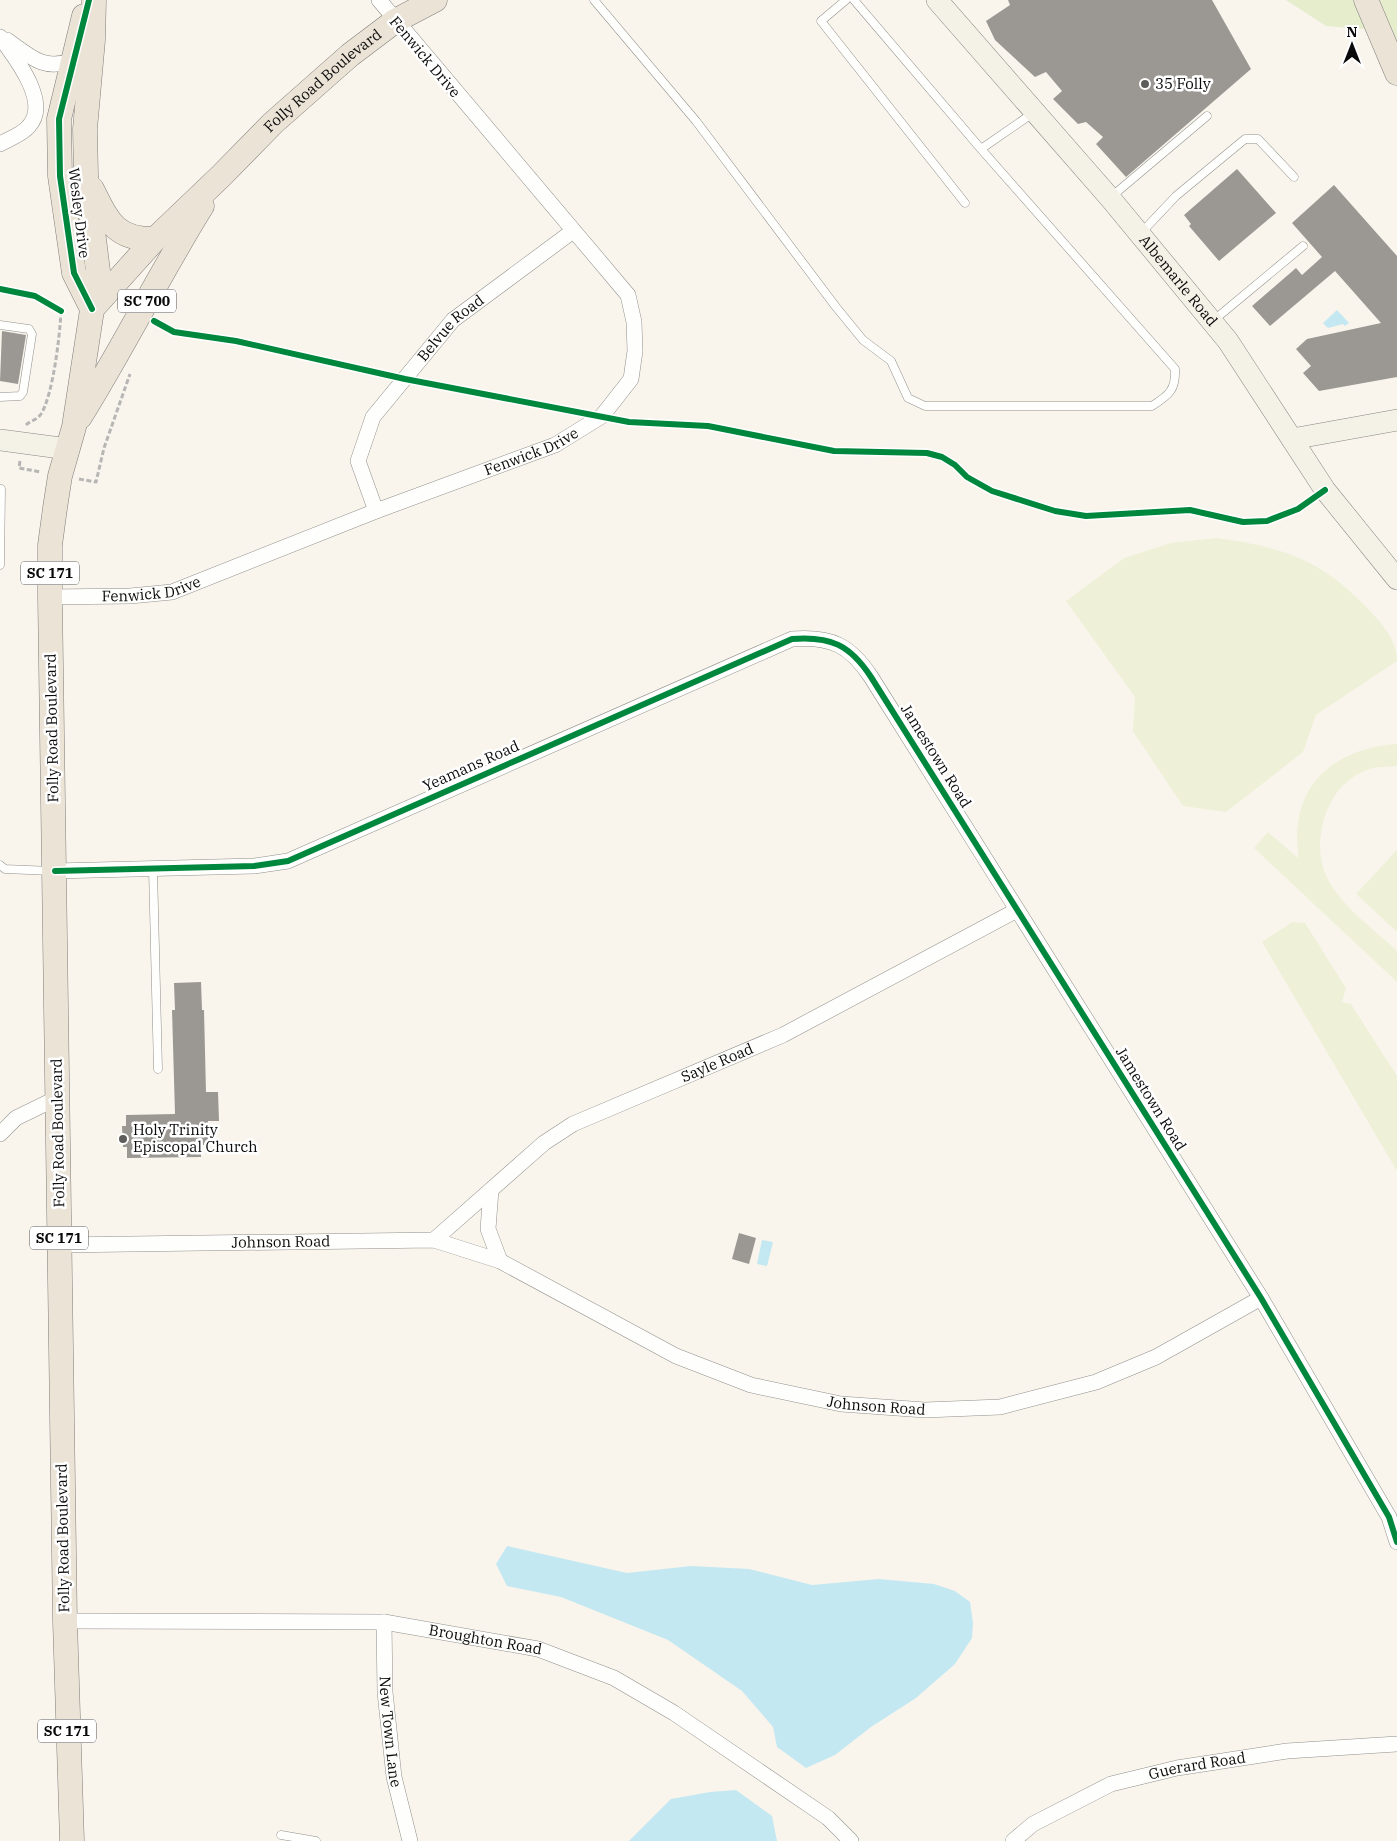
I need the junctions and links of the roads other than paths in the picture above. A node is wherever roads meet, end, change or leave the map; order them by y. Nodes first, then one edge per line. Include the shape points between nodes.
1 (89, 0) edge
2 (94, 0) edge
3 (379, 0) edge
4 (435, 0) edge
5 (594, 0) edge
6 (846, 0) edge
7 (854, 0) edge
8 (1366, 0) edge
9 (940, 1) edge
10 (395, 21) junction
11 (0, 36) edge
12 (72, 60) junction
13 (1397, 73) edge
14 (1035, 112) junction
15 (1207, 116) dead end
16 (0, 144) edge
17 (981, 149) junction
18 (86, 175) junction
19 (222, 176) junction
20 (1294, 177) dead end
21 (1110, 198) junction
22 (965, 203) dead end
23 (573, 231) junction
24 (1140, 234) junction
25 (155, 239) junction
26 (1303, 246) dead end
27 (92, 309) junction
28 (1212, 321) junction
29 (0, 325) edge
30 (0, 397) edge
31 (1397, 420) edge
32 (71, 438) junction
33 (1292, 439) junction
34 (0, 440) edge
35 (1, 490) edge
36 (376, 511) junction
37 (0, 565) edge
38 (1397, 579) edge
39 (50, 597) junction
40 (871, 677) joint
41 (0, 865) edge
42 (153, 869) junction
43 (55, 871) junction
44 (1017, 910) junction
45 (158, 1069) dead end
46 (58, 1097) junction
47 (0, 1134) edge
48 (491, 1190) junction
49 (434, 1240) junction
50 (60, 1245) junction
51 (500, 1261) junction
52 (1261, 1298) junction
53 (1393, 1514) edge
54 (1397, 1542) edge
55 (64, 1621) junction
56 (384, 1622) junction
57 (1397, 1744) edge
58 (281, 1835) dead end
59 (72, 1841) edge
60 (316, 1841) edge
61 (410, 1841) edge
62 (851, 1841) edge
63 (1013, 1841) edge

1 - 12 main road, Wesley Drive
2 - 18 main road, Wesley Drive via 85,129
3 - 10 street, Fenwick Drive
4 - 10 main road, Folly Road Boulevard / SC 700
5 - 17 lane via 696,121 863,340 891,362 908,398 925,406 1152,406 1167,396 1176,382 1175,369
6 - 22 lane via 821,21
7 - 17 lane
8 - 13 main road
9 - 14 street, Albemarle Road
10 - 19 main road, Folly Road Boulevard / SC 700 via 350,55 272,123
10 - 23 street, Fenwick Drive
11 - 12 street via 36,61 61,65
11 - 16 street via 24,70 35,98 36,114 30,126
12 - 27 main road, Wesley Drive via 60,119 60,176 74,273
14 - 17 lane
14 - 21 street, Albemarle Road
15 - 21 lane
18 - 25 main road via 101,208 124,235
18 - 27 main road, Wesley Drive via 98,271
19 - 25 main road, Folly Road Boulevard / SC 700
19 - 32 main road, Folly Road Boulevard / SC 700 via 179,242
20 - 24 lane via 1258,139 1245,139 1176,196
21 - 24 street, Albemarle Road
23 - 36 street, Belvue Road via 453,320 374,417 358,461
23 - 36 street, Fenwick Drive via 628,295 634,322 635,351 631,379 602,416 555,445
24 - 28 street, Albemarle Road
25 - 27 main road, Folly Road Boulevard / SC 700
26 - 28 lane
27 - 32 main road, Folly Road Boulevard / SC 171
28 - 33 street, Albemarle Road
29 - 30 lane via 29,329 32,334 20,396
31 - 33 street
32 - 34 street
32 - 39 main road, Folly Road Boulevard / SC 171 via 50,545
33 - 38 street, Albemarle Road via 1324,490
35 - 37 lane
36 - 39 street, Fenwick Drive via 172,592
39 - 43 main road, Folly Road Boulevard / SC 171
40 - 42 street, Yeamans Road via 860,659 843,646 814,637 792,639 288,861 254,866
40 - 44 street, Jamestown Road
41 - 43 lane via 5,869
42 - 43 street, Yeamans Road
42 - 45 lane
43 - 46 main road, Folly Road Boulevard / SC 171
44 - 48 street, Sayle Road via 783,1035 573,1124 544,1143
44 - 52 street, Jamestown Road
46 - 47 street via 16,1118
46 - 50 main road, Folly Road Boulevard / SC 171
48 - 49 street, Sayle Road
48 - 51 street via 488,1229
49 - 50 street, Johnson Road
49 - 51 street, Johnson Road
50 - 55 main road, Folly Road Boulevard / SC 171
51 - 52 street, Johnson Road via 676,1356 751,1385 841,1404 925,1410 1000,1406 1096,1382 1156,1357
52 - 53 street, Jamestown Road
53 - 54 street, Jamestown Road
55 - 56 street, Broughton Road
55 - 59 main road, Folly Road Boulevard / SC 171
56 - 61 street, New Town Lane via 385,1692 394,1777
56 - 62 street, Broughton Road via 538,1649 614,1678 674,1713 820,1813
57 - 63 street, Guerard Road via 1287,1751 1177,1768 1112,1784 1033,1824
58 - 60 lane

